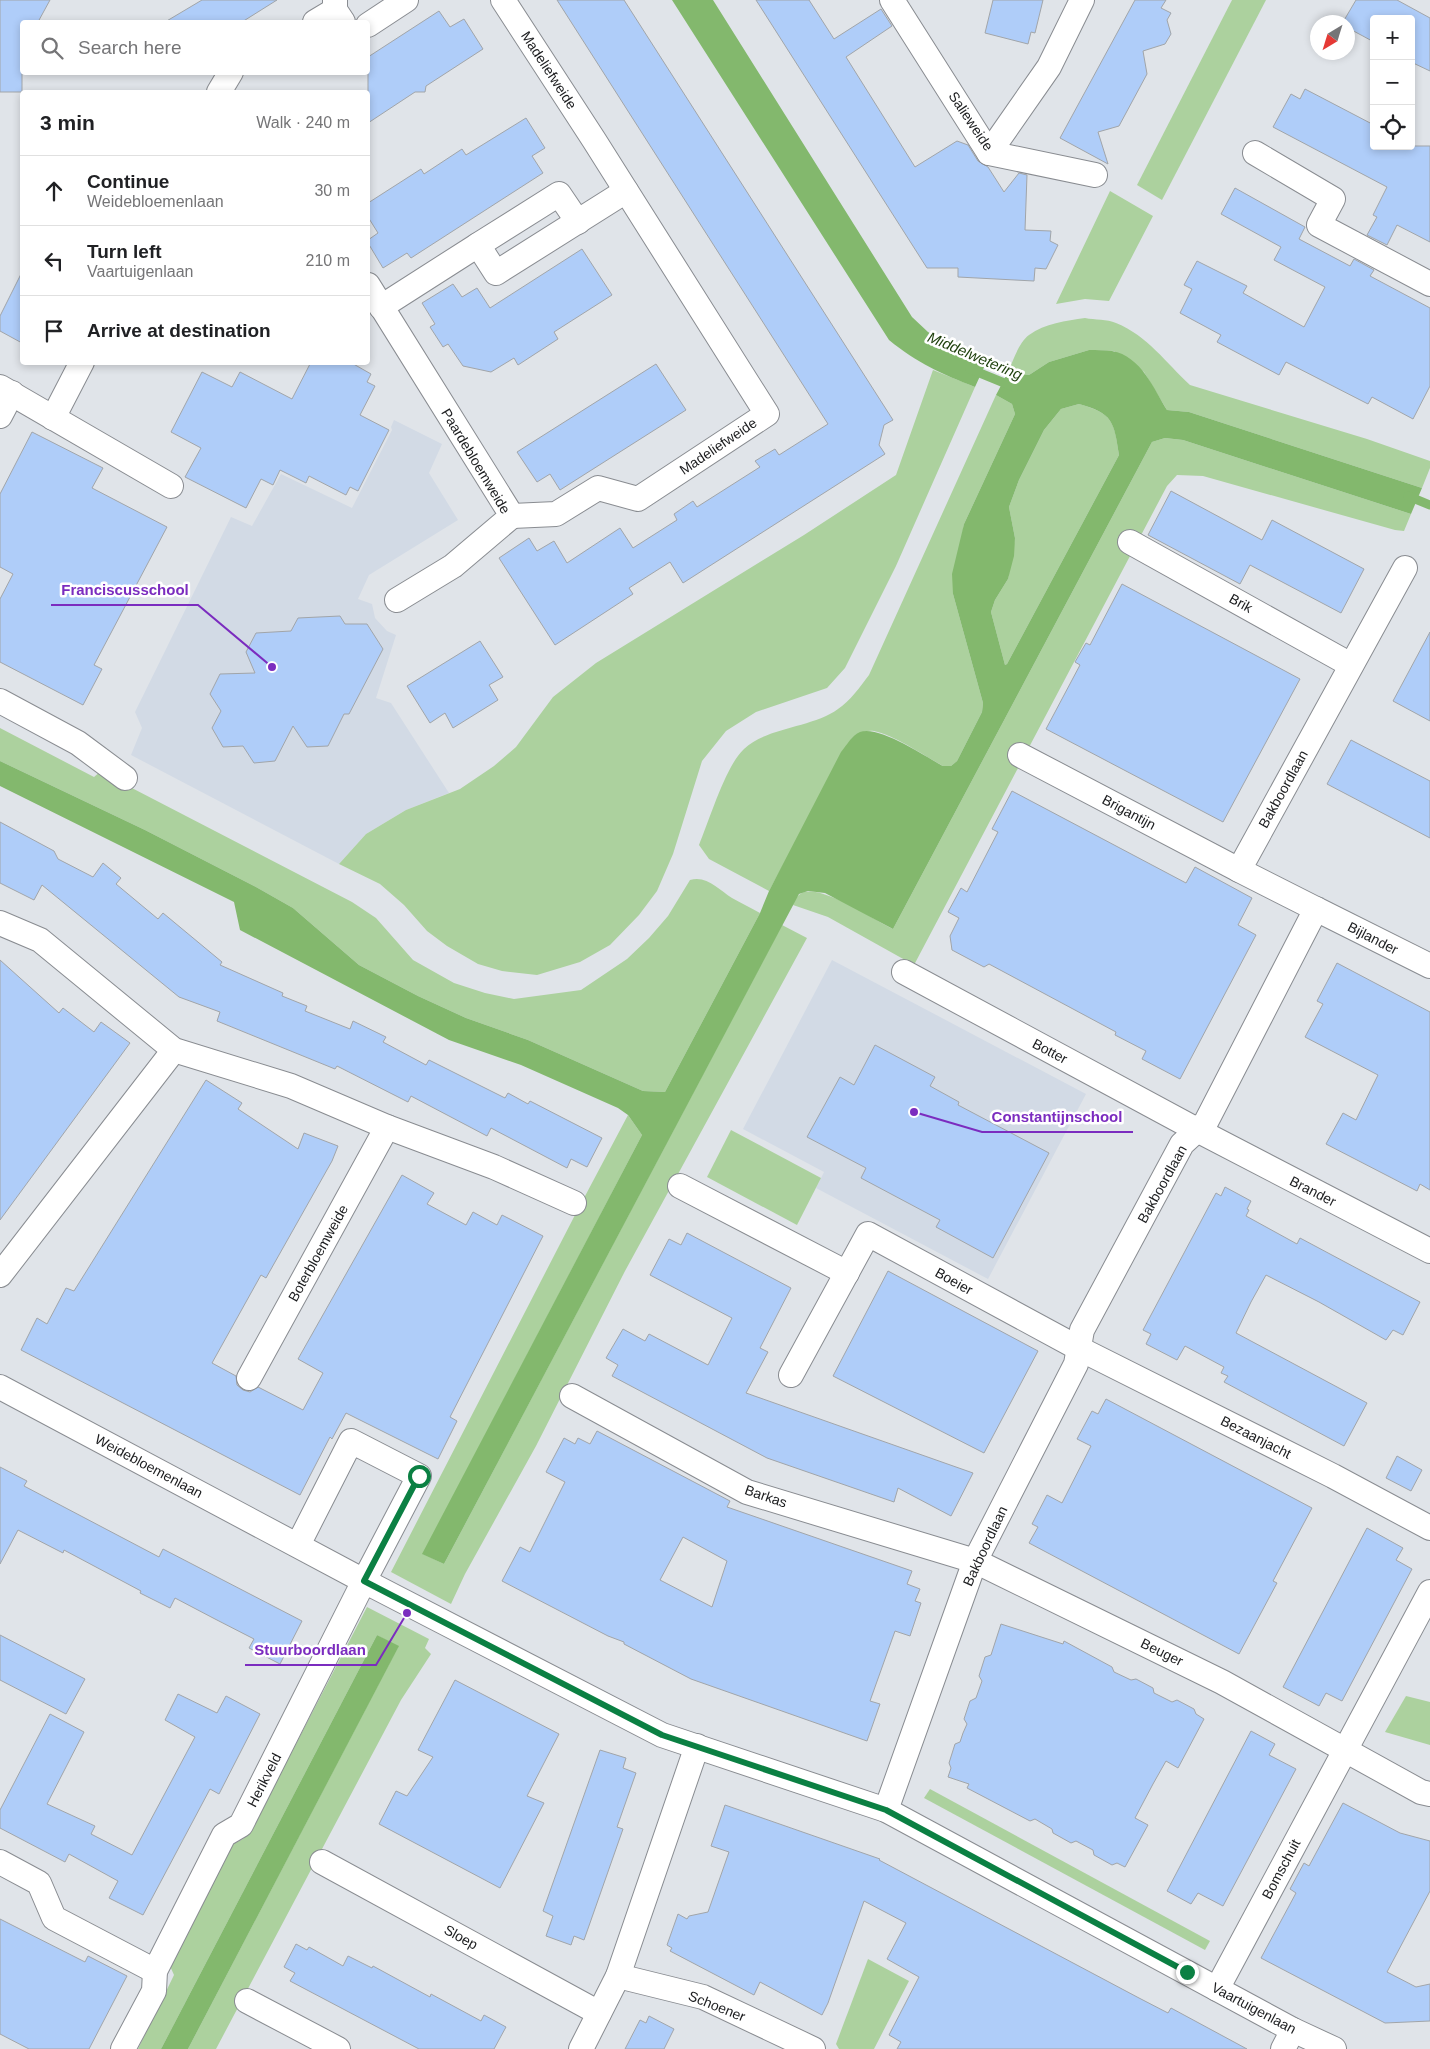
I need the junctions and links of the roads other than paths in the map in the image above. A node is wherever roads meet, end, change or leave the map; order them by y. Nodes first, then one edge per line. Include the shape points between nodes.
1 (406, 0) edge
2 (503, 0) edge
3 (892, 0) edge
4 (1082, 0) edge
5 (338, 11) edge
6 (319, 20) edge
7 (370, 24) edge
8 (228, 75) edge
9 (220, 90) edge
10 (1255, 152) dead end
11 (989, 153) junction
12 (1095, 175) dead end
13 (626, 191) junction
14 (578, 222) junction
15 (478, 245) junction
16 (1430, 284) edge
17 (370, 288) edge
18 (382, 306) junction
19 (80, 365) edge
20 (6, 390) edge
21 (0, 416) edge
22 (53, 418) junction
23 (171, 486) dead end
24 (512, 516) junction
25 (1130, 542) dead end
26 (1405, 568) dead end
27 (397, 600) dead end
28 (1352, 665) junction
29 (0, 701) edge
30 (1020, 754) dead end
31 (124, 778) dead end
32 (1239, 870) junction
33 (1316, 909) junction
34 (0, 923) edge
35 (1430, 966) edge
36 (904, 972) dead end
37 (174, 1050) junction
38 (387, 1127) junction
39 (1197, 1130) junction
40 (680, 1186) dead end
41 (574, 1203) dead end
42 (1430, 1251) edge
43 (846, 1273) junction
44 (0, 1275) edge
45 (1080, 1349) junction
46 (791, 1375) dead end
47 (249, 1378) dead end
48 (0, 1388) edge
49 (572, 1396) dead end
50 (1430, 1528) edge
51 (298, 1545) junction
52 (974, 1561) junction
53 (364, 1581) junction
54 (1430, 1592) edge
55 (697, 1746) junction
56 (1346, 1749) junction
57 (1430, 1794) edge
58 (886, 1810) junction
59 (0, 1862) edge
60 (322, 1862) dead end
61 (156, 1971) junction
62 (618, 1976) junction
63 (1217, 1989) junction
64 (247, 2001) dead end
65 (599, 2013) junction
66 (1288, 2039) edge
67 (123, 2049) edge
68 (338, 2049) edge
69 (581, 2049) edge
70 (813, 2049) edge
71 (1334, 2049) edge

1 - 7 street
2 - 13 street, Madeliefweide
3 - 11 street, Salieweide
4 - 11 street via 1049,67
5 - 6 street
8 - 9 street
10 - 16 street via 1333,199 1319,225
11 - 12 street, Salieweide
13 - 14 street
13 - 24 street, Madeliefweide via 767,414 638,499 598,488 556,514
14 - 15 street via 559,194
14 - 15 street via 496,273
15 - 18 street
17 - 18 street, Paardebloemweide
18 - 24 street, Paardebloemweide
19 - 22 street
20 - 21 street
20 - 22 street
22 - 23 street
24 - 27 street, Paardebloemweide via 453,566
25 - 28 street, Brik
26 - 28 street, Bakboordlaan
28 - 32 street, Bakboordlaan
29 - 31 street via 78,743
30 - 32 street, Brigantijn
32 - 33 street
33 - 35 street, Bijlander
33 - 39 street, Bakboordlaan via 1206,1122
34 - 37 street via 40,940
36 - 39 street, Botter
37 - 38 street via 291,1086
37 - 44 street
38 - 41 street via 494,1167
38 - 47 street, Boterbloemweide
39 - 42 street, Brander
39 - 45 street, Bakboordlaan via 1182,1144 1082,1330
40 - 43 street
43 - 45 street, Boeier via 868,1234
43 - 46 street, Boeier
45 - 50 street, Bezaanjacht
45 - 52 street, Bakboordlaan via 1076,1364
48 - 51 street, Weidebloemenlaan
49 - 52 street, Barkas via 747,1492
51 - 53 street, Weidebloemenlaan
51 - 53 street via 351,1441 419,1476
52 - 56 street, Beuger via 1222,1682
52 - 58 street, Bakboordlaan
53 - 55 street, Vaartuigenlaan via 662,1735
53 - 61 street, Herikveld via 241,1825 224,1835
54 - 56 street, Bomschuit
55 - 58 street, Vaartuigenlaan
55 - 62 street
56 - 57 street
56 - 63 street, Bomschuit
58 - 63 street, Vaartuigenlaan
59 - 61 street via 40,1883 54,1918
60 - 65 street, Sloep
61 - 67 street, Herikveld via 154,1991
62 - 65 street
62 - 70 street, Schoener via 703,1997
63 - 66 street, Vaartuigenlaan
64 - 68 street
65 - 69 street
66 - 71 street, Vaartuigenlaan

